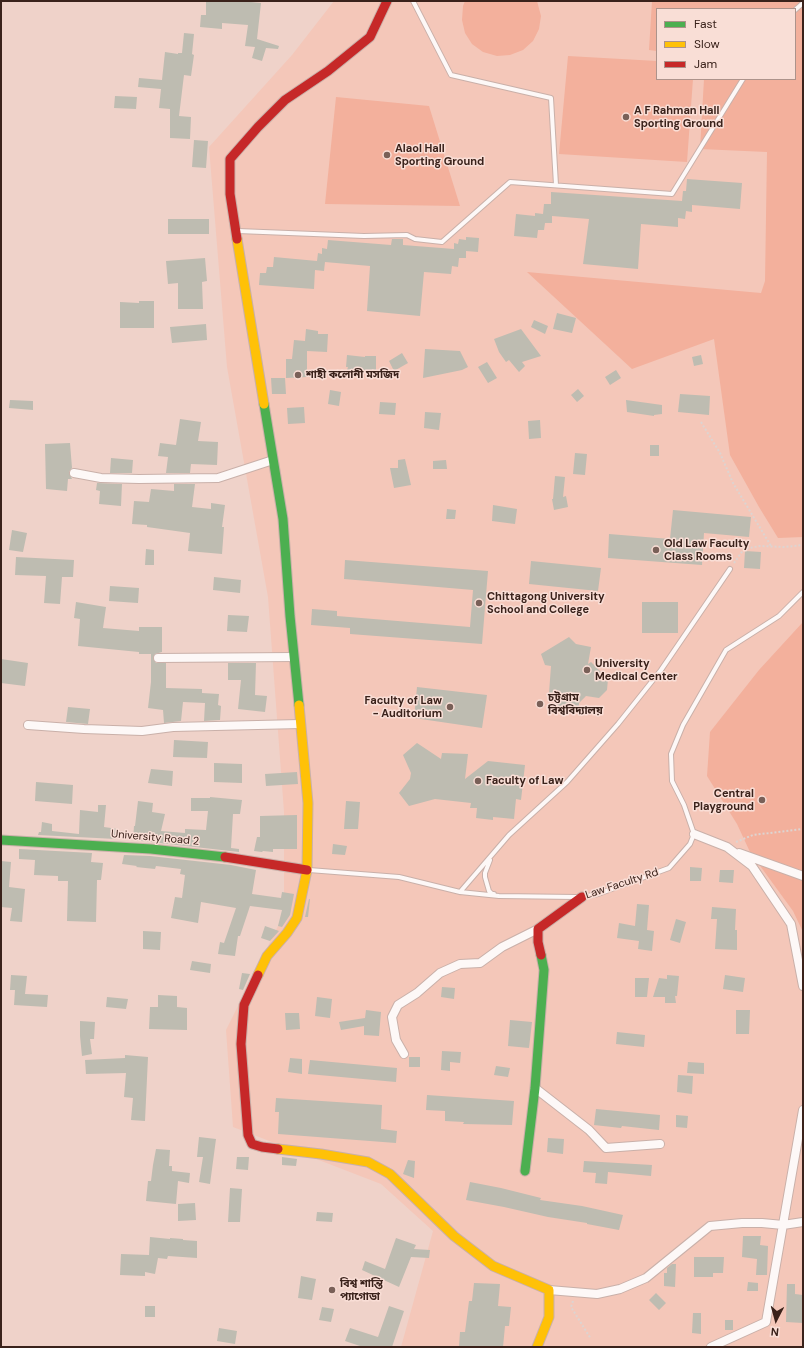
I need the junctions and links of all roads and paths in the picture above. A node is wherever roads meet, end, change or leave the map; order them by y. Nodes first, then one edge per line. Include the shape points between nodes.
1 (413, 1) edge
2 (385, 2) edge
3 (742, 80) edge
4 (556, 185) junction
5 (235, 230) junction
6 (701, 422) dead end
7 (273, 460) junction
8 (74, 473) dead end
9 (803, 545) edge
10 (771, 546) junction
11 (730, 569) joint
12 (803, 592) edge
13 (294, 656) junction
14 (158, 658) dead end
15 (300, 724) junction
16 (28, 725) dead end
17 (803, 829) edge
18 (694, 834) junction
19 (1, 840) edge
20 (727, 847) junction
21 (493, 854) junction
22 (307, 870) junction
23 (803, 876) edge
24 (460, 892) junction
25 (498, 896) junction
26 (582, 897) junction
27 (538, 929) junction
28 (803, 986) edge
29 (404, 1054) dead end
30 (535, 1088) junction
31 (803, 1110) edge
32 (660, 1144) dead end
33 (525, 1172) dead end
34 (803, 1222) edge
35 (783, 1225) junction
36 (549, 1290) junction
37 (576, 1292) junction
38 (591, 1339) dead end
39 (537, 1347) edge
40 (711, 1347) edge

1 - 4 lane via 451,75 550,98
2 - 5 street via 370,37 328,71 285,100 230,159 230,194
3 - 4 lane via 672,194
4 - 5 lane via 510,182 442,242 415,239 407,235 364,236
5 - 7 street
6 - 10 path via 720,453 733,483
7 - 8 street via 218,478 101,478
7 - 13 street via 283,519
9 - 10 path
10 - 11 path via 744,549
11 - 21 lane via 661,670 618,724 567,782 509,835
12 - 18 lane via 779,616 726,650 683,725 670,754 672,781
13 - 14 street
13 - 15 street
15 - 16 street via 173,727 142,731
15 - 22 street via 308,803
17 - 20 path via 753,835
18 - 20 street
18 - 23 street
18 - 26 lane, Law Faculty Rd via 690,844 669,868 598,894
19 - 22 street, University Road 2 via 151,849
20 - 28 street via 752,866 791,924
21 - 24 lane
21 - 25 lane via 485,877 492,894
22 - 24 lane, Law Faculty Rd via 399,877
22 - 36 street via 297,918 267,956 244,1005 241,1044 248,1135 252,1144 368,1162 390,1174 454,1236 493,1266
24 - 25 lane, Law Faculty Rd
25 - 26 lane, Law Faculty Rd
26 - 27 street
27 - 29 street via 502,947 480,962 460,964 440,973 398,1005 392,1017 396,1040
27 - 30 street via 544,970
30 - 32 street via 589,1130 606,1148
30 - 33 street
31 - 35 street
34 - 35 street
35 - 37 street via 742,1223 710,1226 646,1278 620,1289 597,1294
35 - 40 street via 766,1322
36 - 37 street
36 - 39 street via 549,1317
37 - 38 path via 571,1308

